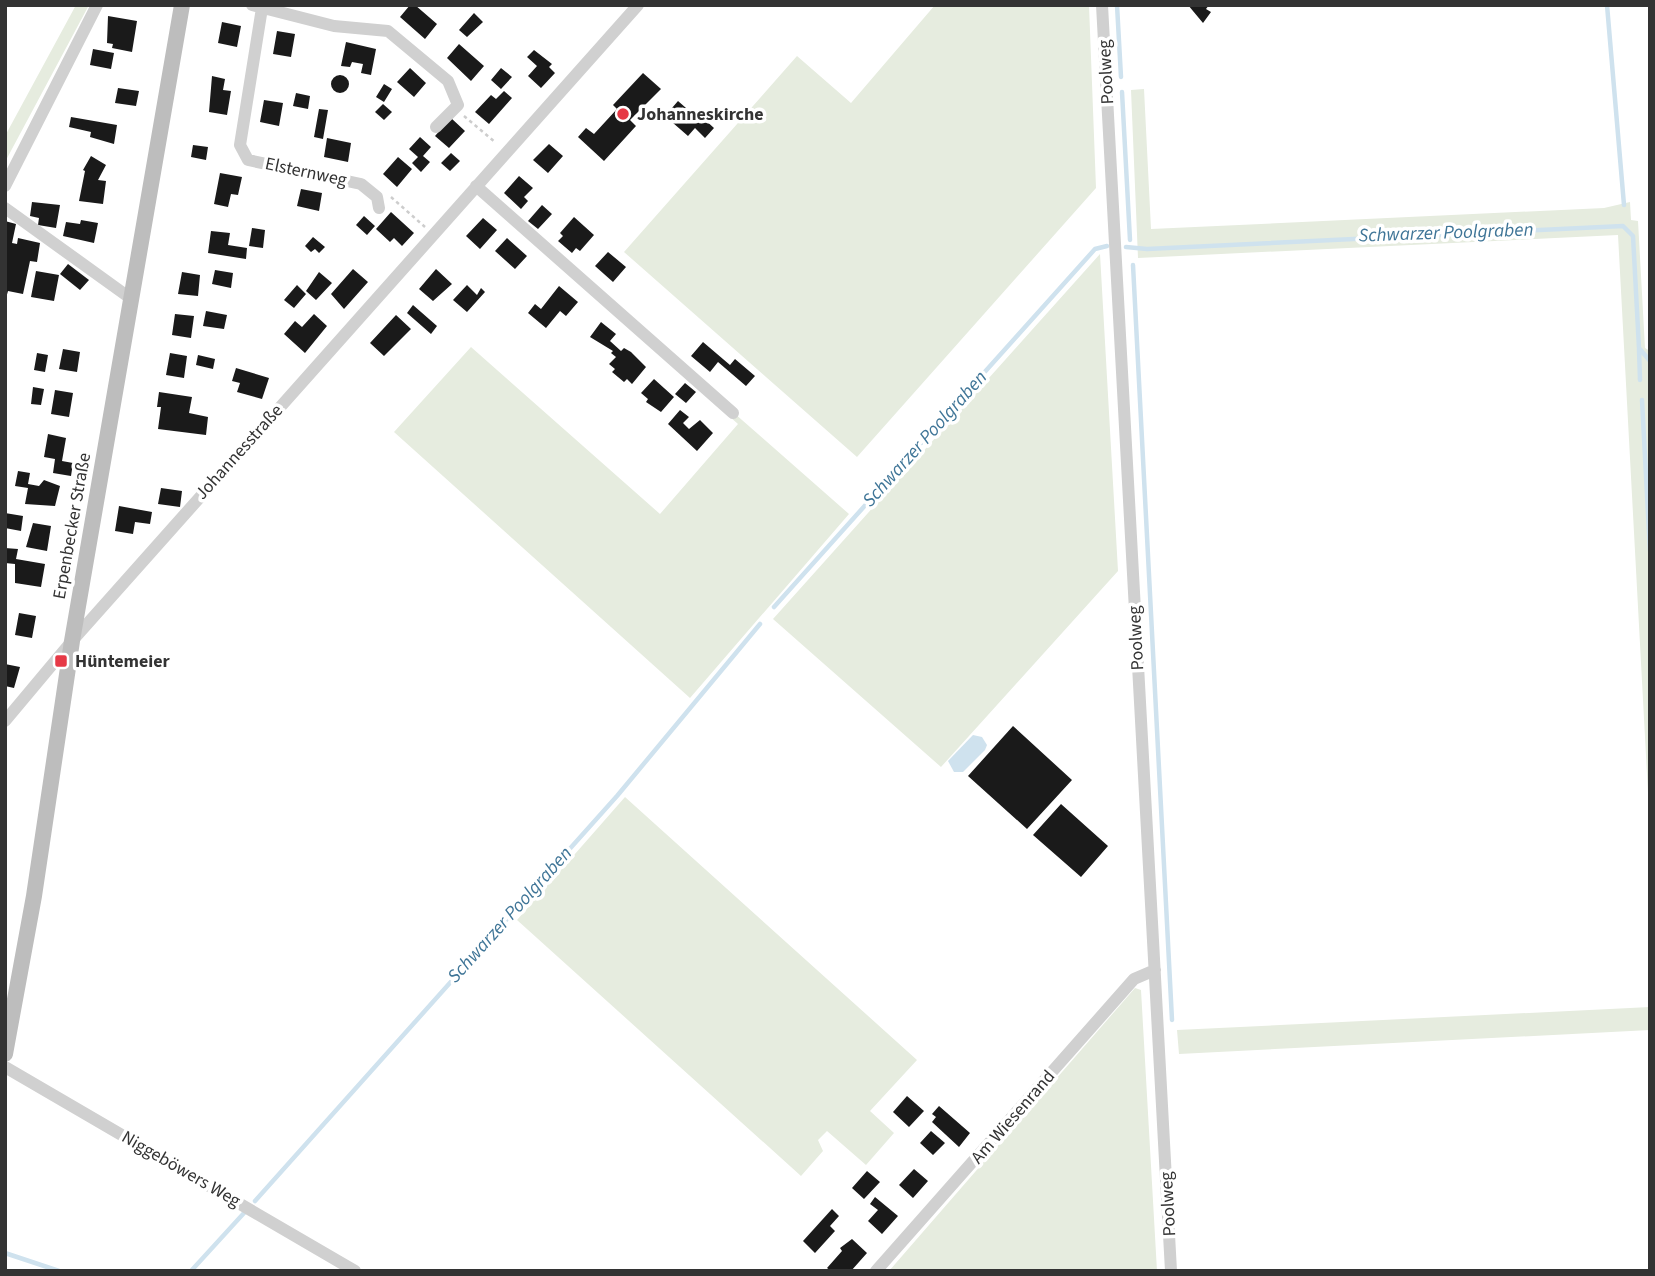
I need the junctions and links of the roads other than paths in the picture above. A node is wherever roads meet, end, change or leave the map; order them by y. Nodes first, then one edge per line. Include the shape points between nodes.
1 (97, 5) edge
2 (182, 5) edge
3 (638, 5) edge
4 (1102, 5) edge
5 (257, 6) edge
6 (291, 10) edge
7 (436, 127) dead end
8 (5, 186) edge
9 (476, 186) junction
10 (378, 202) road end
11 (5, 208) edge
12 (130, 299) junction
13 (733, 413) dead end
14 (72, 641) junction
15 (5, 721) edge
16 (1155, 970) junction
17 (5, 1054) edge
18 (5, 1067) edge
19 (355, 1271) edge
20 (876, 1271) edge
21 (1171, 1271) edge

1 - 8 street
2 - 12 main road, Erpenbecker Straße
3 - 9 street, Johannesstraße
4 - 16 street, Poolweg
5 - 6 street
5 - 10 street, Elsternweg via 240,145 248,160 361,184
6 - 7 street via 334,26 388,31 448,81 458,105
9 - 13 street
9 - 14 street, Johannesstraße
11 - 12 street
12 - 14 main road, Erpenbecker Straße
14 - 15 street, Johannesstraße
14 - 17 main road, Erpenbecker Straße
16 - 20 street, Am Wiesenrand via 1134,979
16 - 21 street, Poolweg
18 - 19 street, Niggeböwers Weg

